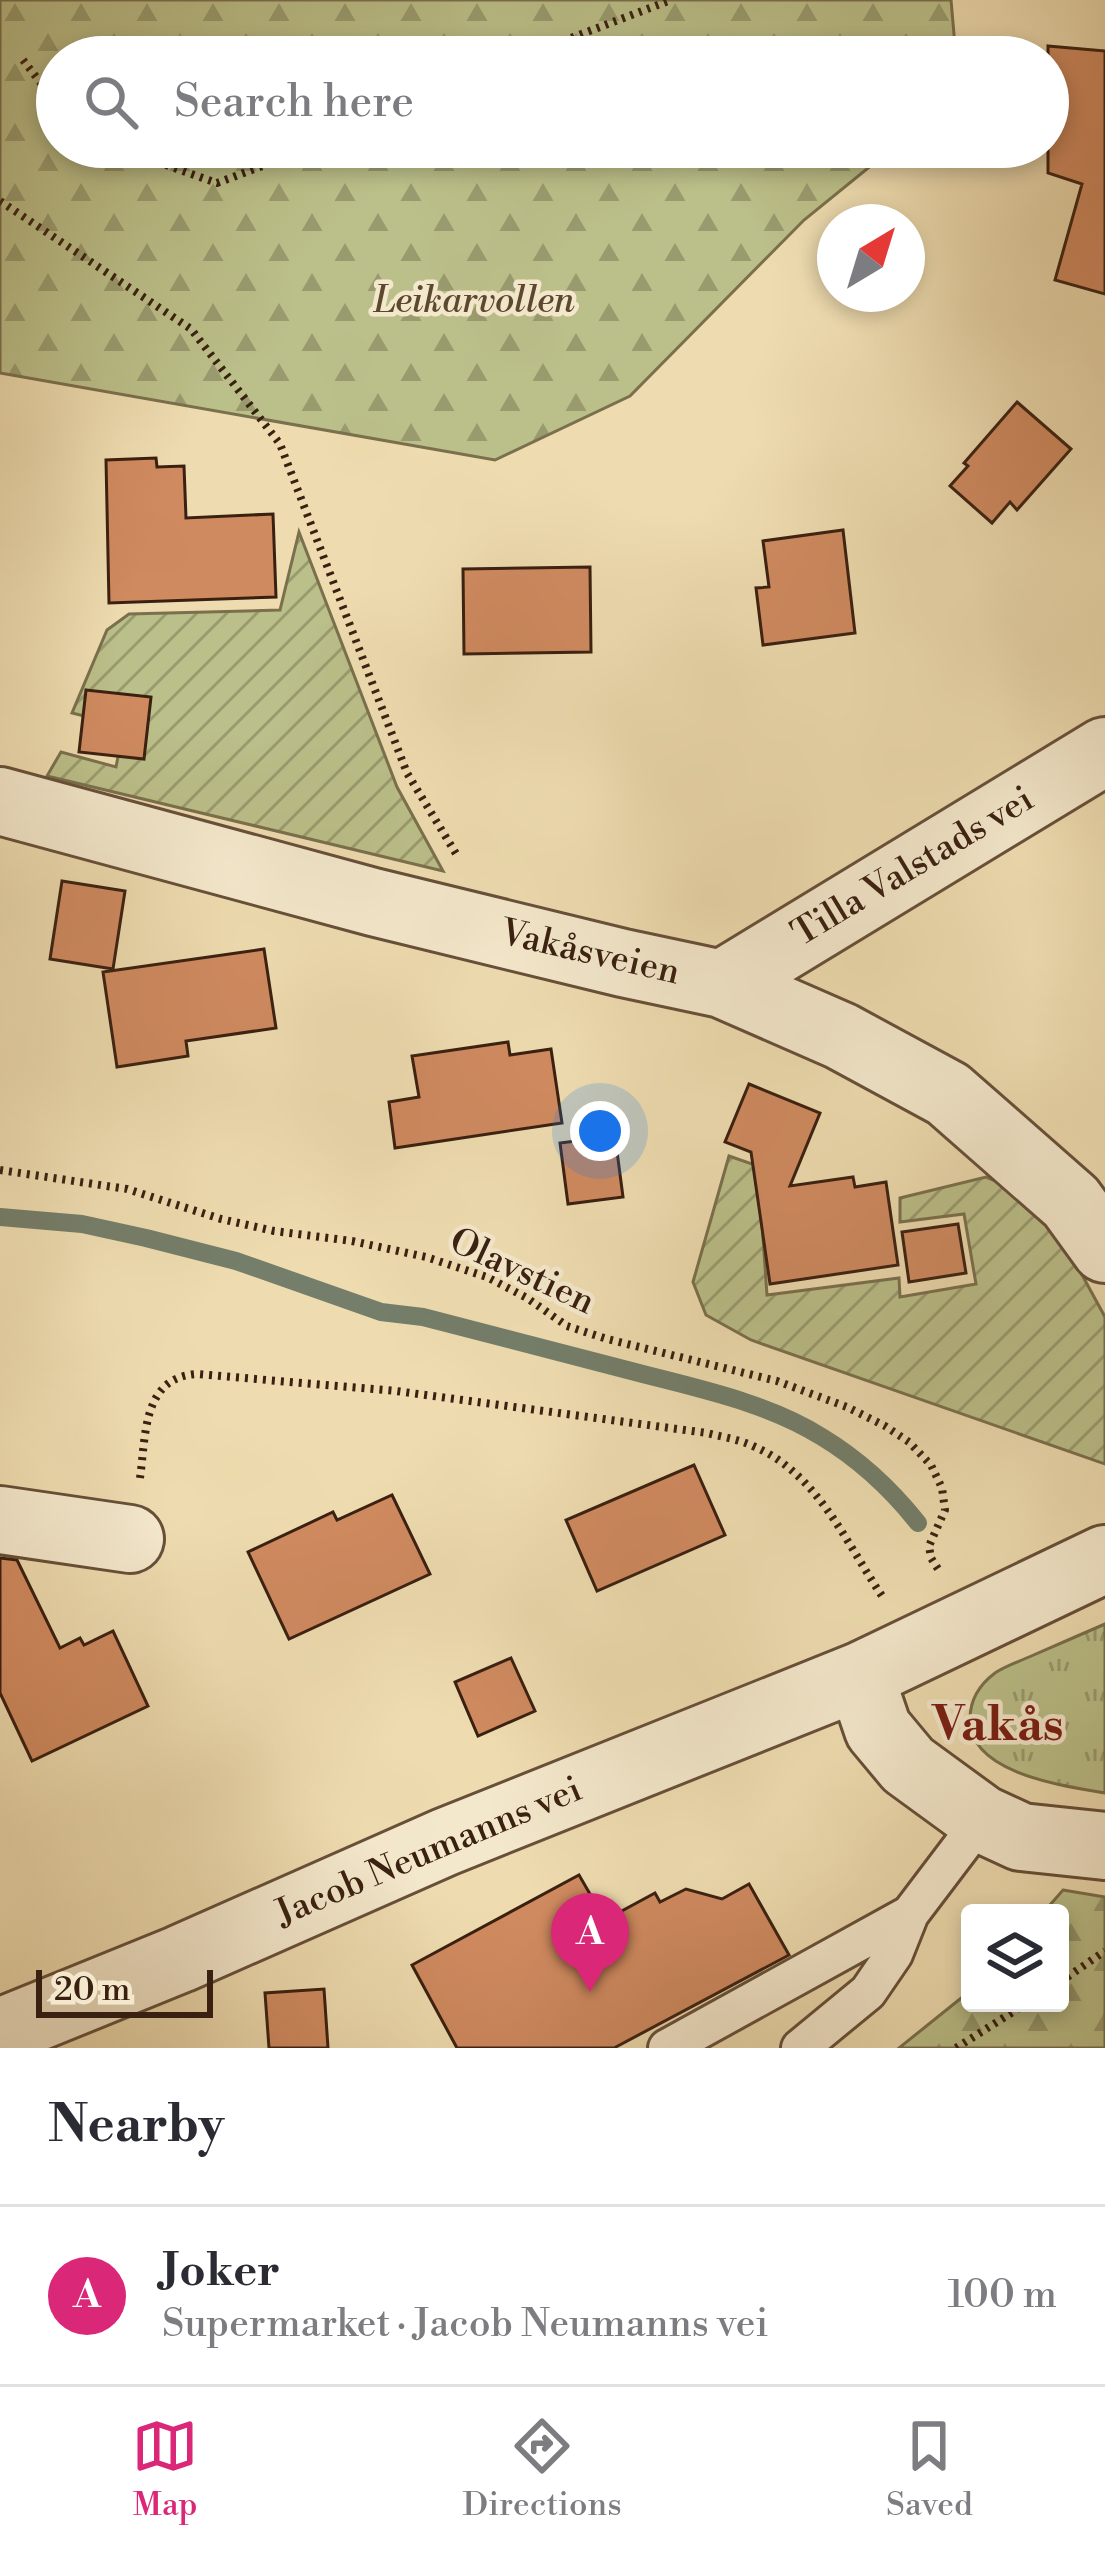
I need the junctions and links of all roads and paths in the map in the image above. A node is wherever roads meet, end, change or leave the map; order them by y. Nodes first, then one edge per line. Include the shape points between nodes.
1 (671, 0) edge
2 (576, 36) edge
3 (22, 60) dead end
4 (36, 78) edge
5 (174, 168) edge
6 (257, 168) edge
7 (0, 201) edge
8 (1105, 751) edge
9 (0, 801) edge
10 (503, 932) junction
11 (722, 984) junction
12 (0, 1170) edge
13 (1105, 1249) edge
14 (0, 1520) edge
15 (130, 1539) joint
16 (1105, 1559) edge
17 (943, 1576) dead end
18 (892, 1610) dead end
19 (860, 1676) junction
20 (982, 1819) junction
21 (1105, 1846) edge
22 (910, 1914) junction
23 (1105, 1951) edge
24 (1069, 1976) edge
25 (1013, 2012) edge
26 (0, 2032) edge
27 (667, 2048) edge
28 (800, 2048) edge
29 (956, 2048) edge

1 - 2 path
3 - 4 path
5 - 6 path via 217,183
7 - 10 path via 191,329 280,444 406,773
8 - 11 street, Tilla Valstads vei
9 - 10 street, Vakåsveien
10 - 11 street, Vakåsveien
11 - 13 street, Vakåsveien via 948,1094 1071,1202
12 - 17 path, Olavstien via 127,1189 221,1219 425,1257 487,1277 567,1326 847,1407 909,1442 931,1465 945,1510 929,1546
14 - 15 street
15 - 18 path via 152,1403 178,1375 396,1391 751,1444 808,1484
16 - 19 street
19 - 20 street via 878,1729 908,1765
19 - 26 street, Jacob Neumanns vei
20 - 21 street via 1021,1837
20 - 22 lane
22 - 27 lane
22 - 28 lane via 868,1992
23 - 24 path
25 - 29 path

